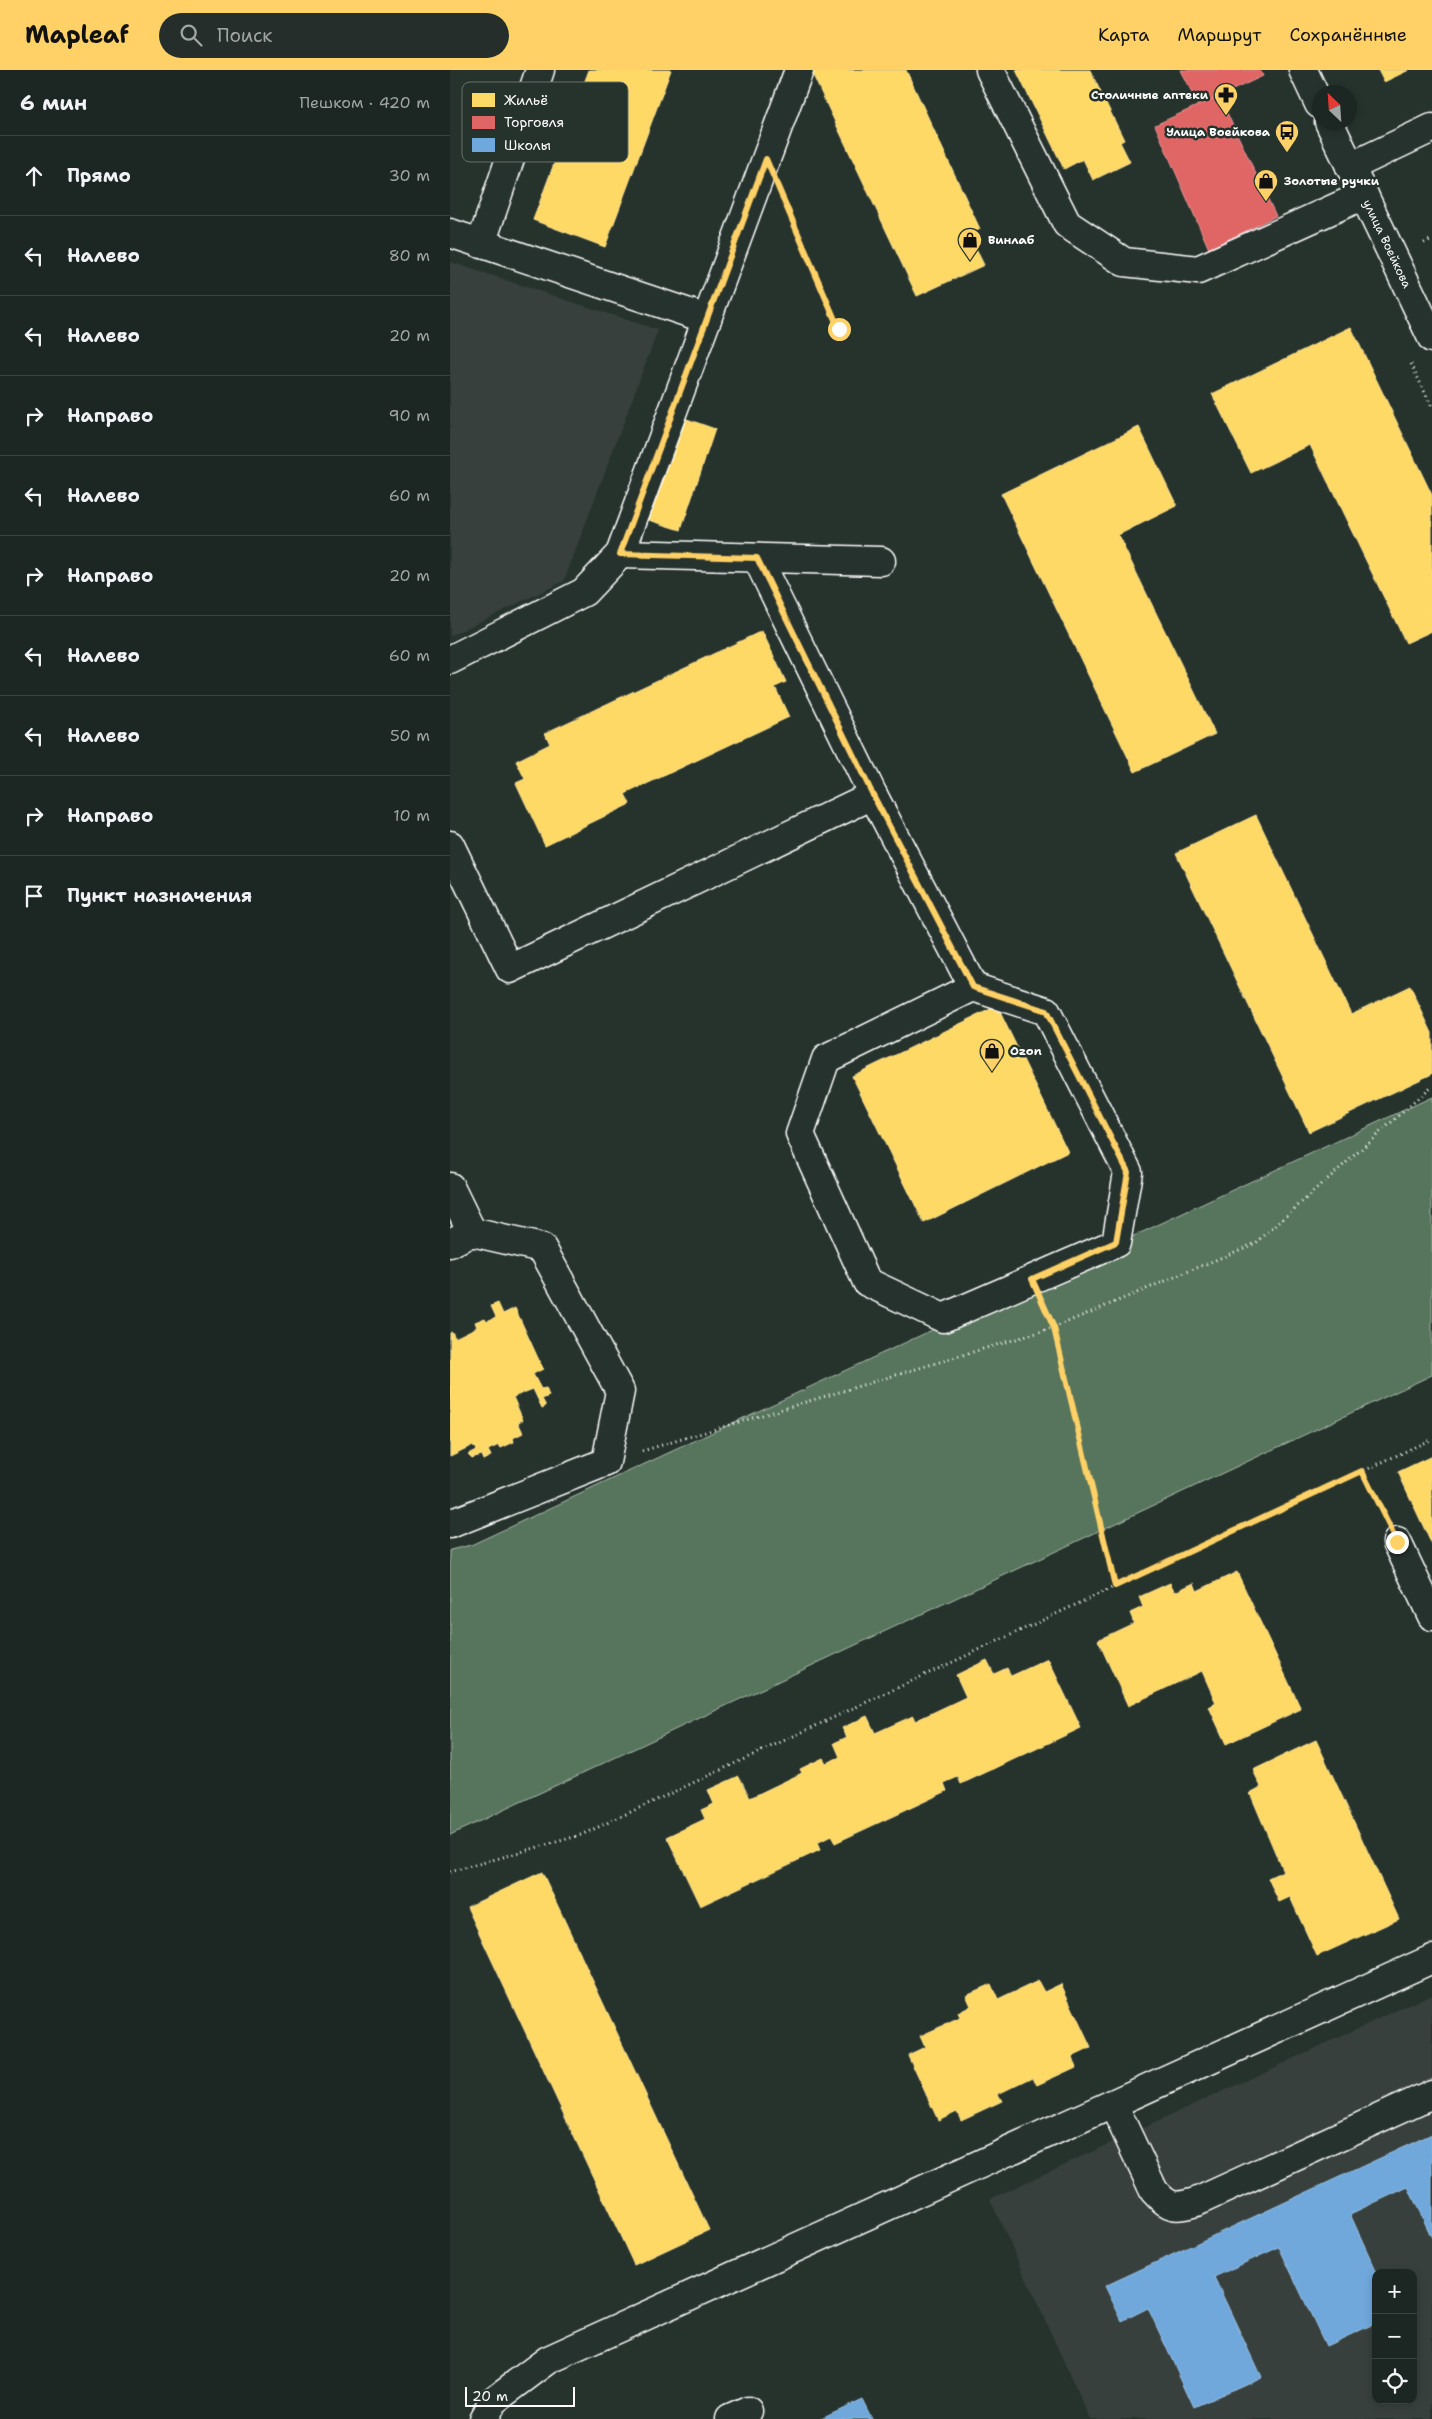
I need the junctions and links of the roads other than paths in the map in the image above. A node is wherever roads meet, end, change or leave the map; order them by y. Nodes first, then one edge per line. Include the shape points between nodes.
1 (540, 70) edge
2 (799, 70) edge
3 (990, 70) edge
4 (1303, 70) edge
5 (536, 82) edge
6 (1312, 88) edge
7 (1432, 128) edge
8 (1333, 130) edge
9 (509, 162) edge
10 (1350, 167) junction
11 (1364, 195) junction
12 (450, 233) edge
13 (481, 244) junction
14 (707, 319) junction
15 (1432, 338) edge
16 (620, 554) junction
17 (757, 558) junction
18 (881, 561) dead end
19 (450, 660) edge
20 (873, 795) junction
21 (450, 845) edge
22 (973, 987) junction
23 (450, 1187) edge
24 (461, 1238) edge
25 (450, 1524) edge
26 (1397, 1542) road end
27 (1432, 1616) edge
28 (1432, 1959) edge
29 (1432, 2094) edge
30 (1113, 2104) junction
31 (483, 2419) edge

1 - 5 street
2 - 14 street
3 - 11 street via 1067,224 1124,262 1198,270
4 - 6 street
7 - 10 street
8 - 10 street, улица Воейкова
9 - 13 street
10 - 11 street, улица Воейкова
11 - 15 street, улица Воейкова
12 - 13 street
13 - 14 street
14 - 16 street
16 - 17 street
16 - 19 street via 584,592
17 - 18 street
17 - 20 street
20 - 21 street via 510,969
20 - 22 street
22 - 22 street via 826,1059 800,1134 867,1282 943,1318 1116,1242 1128,1172 1046,1011
23 - 24 street
24 - 25 street via 542,1248 620,1391 606,1462
26 - 27 street
28 - 30 street
29 - 30 street via 1196,2202 1178,2207 1164,2202 1154,2191
30 - 31 street via 548,2360 493,2400

